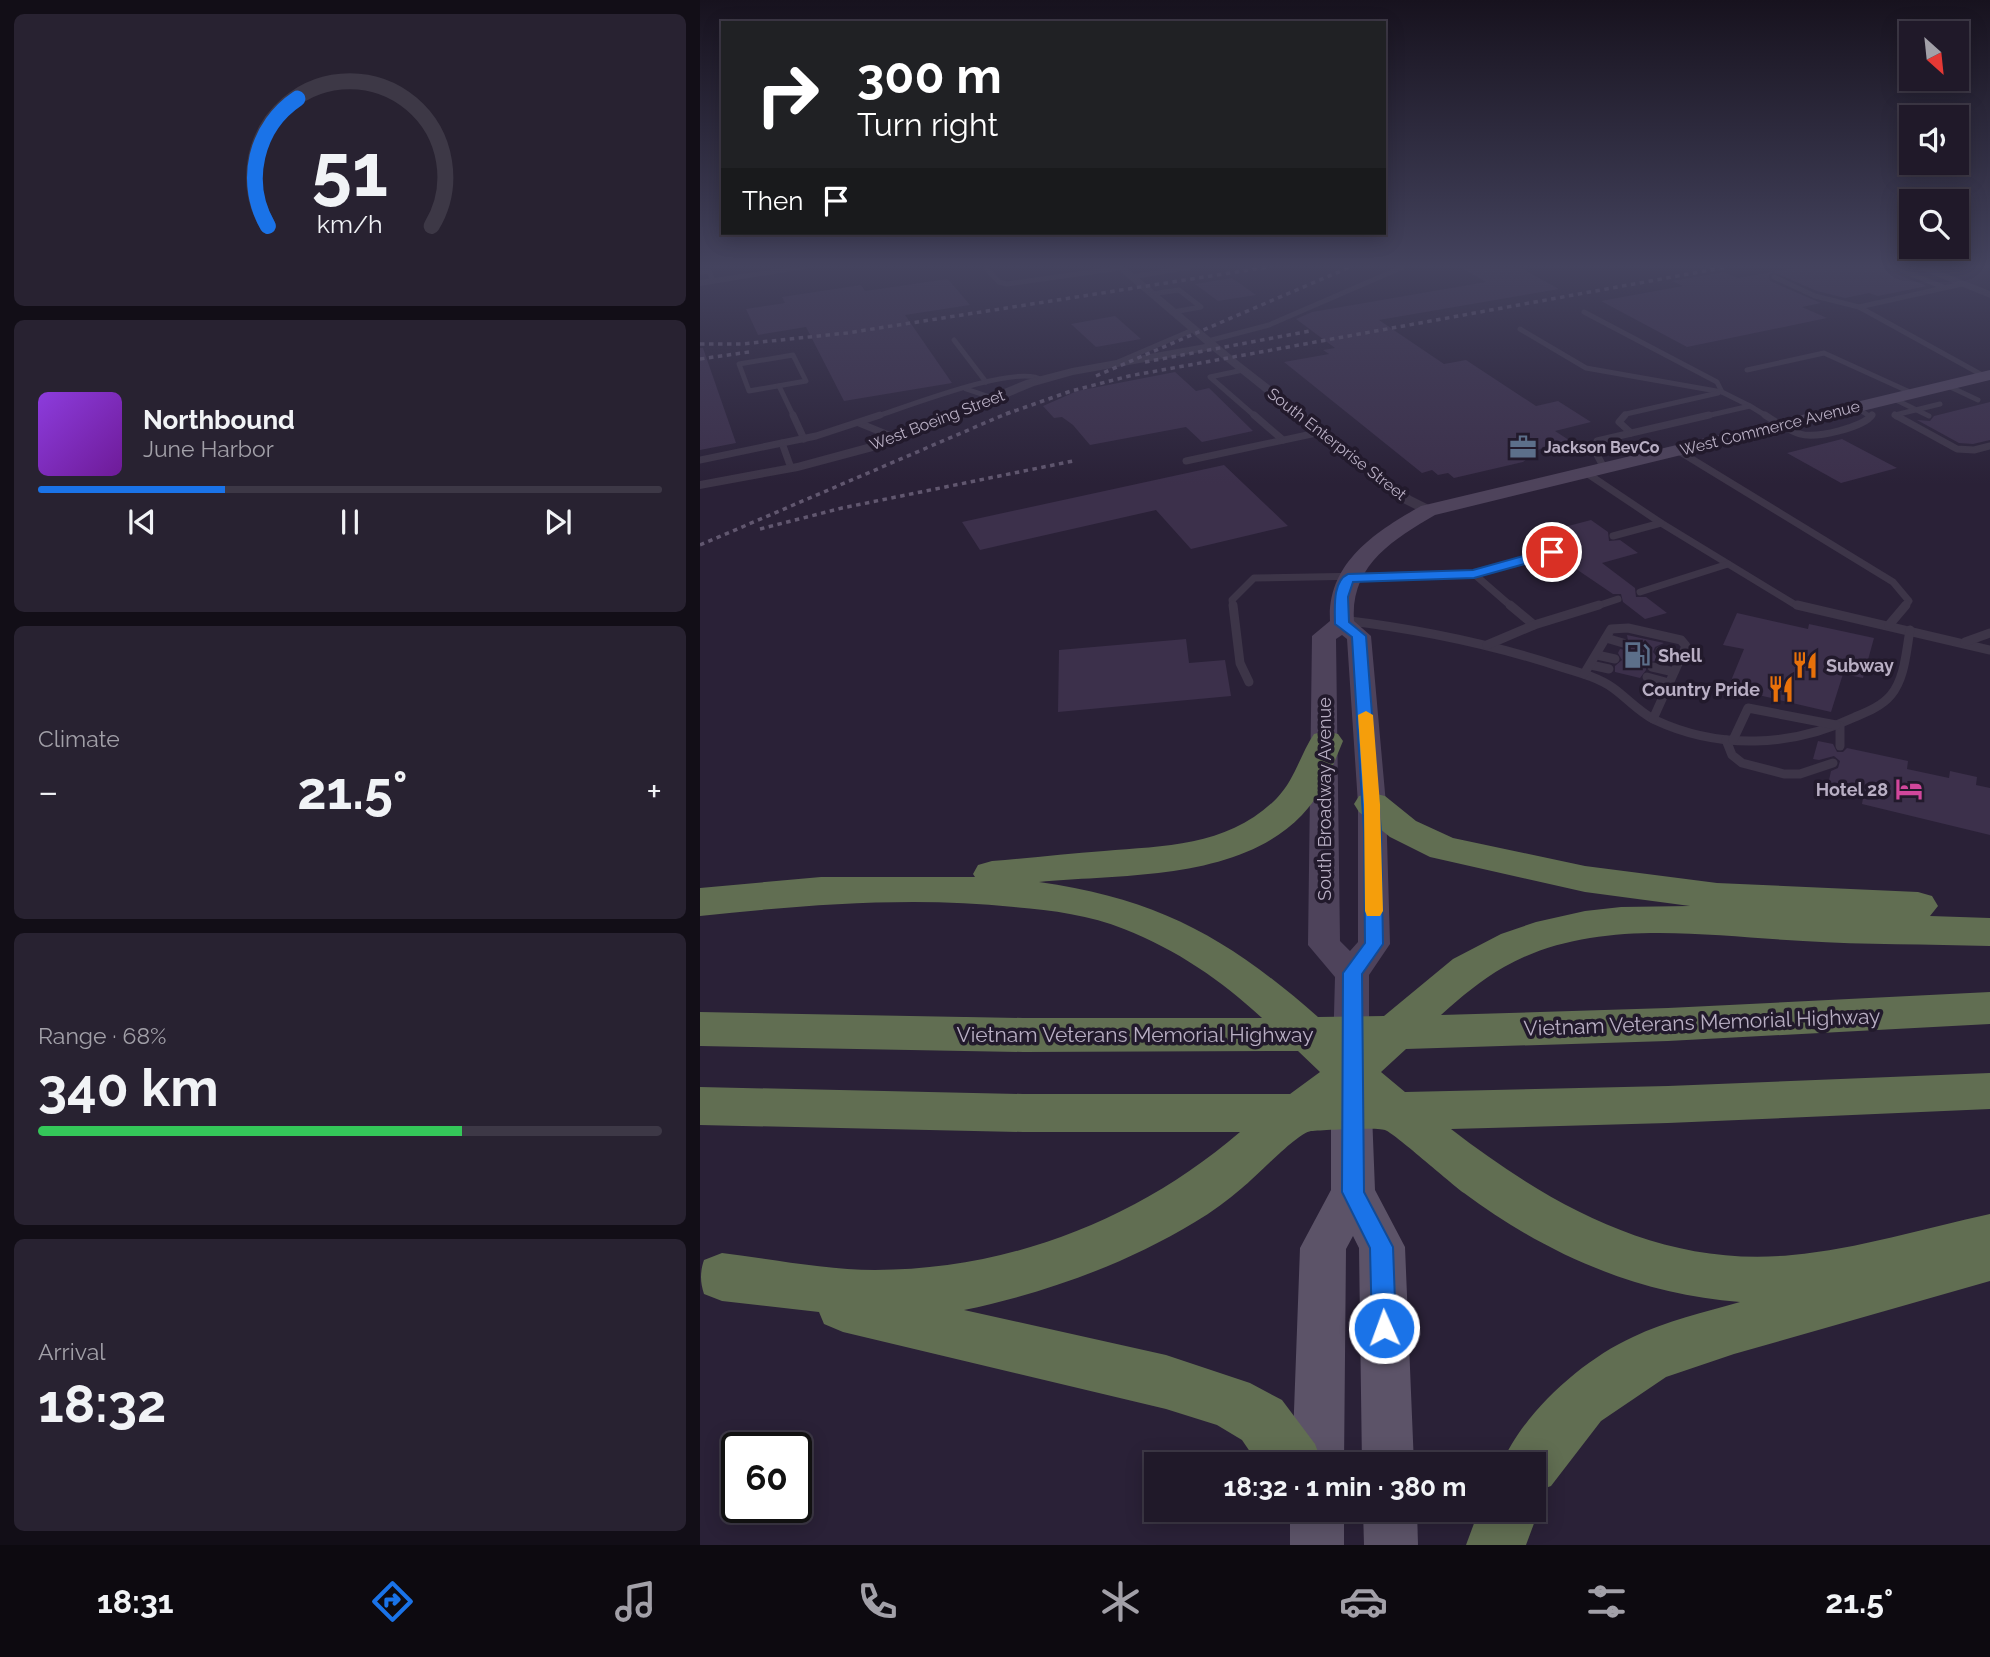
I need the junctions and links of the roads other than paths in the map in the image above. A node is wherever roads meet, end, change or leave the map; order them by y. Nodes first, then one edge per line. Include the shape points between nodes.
1 (1172, 339) edge
2 (1206, 339) edge
3 (1226, 339) edge
4 (1537, 339) edge
5 (1635, 339) edge
6 (1919, 339) edge
7 (954, 340) dead end
8 (1211, 344) junction
9 (1113, 365) junction
10 (1243, 370) junction
11 (1747, 370) dead end
12 (1988, 376) edge
13 (1042, 380) junction
14 (986, 382) junction
15 (779, 386) junction
16 (966, 389) junction
17 (1722, 391) junction
18 (1943, 395) junction
19 (993, 398) junction
20 (1978, 400) dead end
21 (1914, 402) junction
22 (1750, 407) junction
23 (1929, 416) dead end
24 (859, 423) junction
25 (1784, 424) junction
26 (1321, 432) junction
27 (1631, 433) junction
28 (896, 438) junction
29 (804, 439) junction
30 (1283, 440) junction
31 (782, 443) junction
32 (1990, 446) edge
33 (1677, 450) junction
34 (700, 460) edge
35 (1186, 461) dead end
36 (792, 468) junction
37 (1595, 470) junction
38 (700, 485) edge
39 (1428, 510) junction
40 (1661, 523) junction
41 (1613, 536) dead end
42 (1552, 552) dead end
43 (1728, 564) junction
44 (1474, 574) junction
45 (1348, 578) junction
46 (1640, 592) dead end
47 (1618, 599) dead end
48 (1342, 622) junction
49 (1534, 625) junction
50 (1889, 625) junction
51 (1910, 630) junction
52 (1990, 633) edge
53 (1606, 638) junction
54 (1965, 642) junction
55 (1623, 643) dead end
56 (1486, 645) junction
57 (1990, 650) edge
58 (1660, 651) dead end
59 (1597, 655) junction
60 (1681, 656) junction
61 (1615, 659) dead end
62 (1591, 665) junction
63 (1652, 667) dead end
64 (1609, 669) dead end
65 (1674, 672) junction
66 (1584, 674) junction
67 (1647, 677) dead end
68 (1250, 682) dead end
69 (1669, 683) junction
70 (1653, 719) junction
71 (1840, 726) junction
72 (1730, 740) junction
73 (1326, 741) junction
74 (1840, 746) dead end
75 (1833, 763) dead end
76 (1372, 804) junction
77 (799, 892) junction
78 (700, 902) edge
79 (1990, 911) edge
80 (1990, 932) edge
81 (1352, 973) junction
82 (1990, 1009) edge
83 (700, 1029) edge
84 (1351, 1073) junction
85 (1990, 1091) edge
86 (700, 1107) edge
87 (1353, 1192) junction
88 (1990, 1236) edge
89 (1990, 1258) edge
90 (711, 1275) edge
91 (1285, 1452) edge
92 (1318, 1452) edge
93 (1388, 1452) edge
94 (1541, 1452) edge
95 (1317, 1522) edge
96 (1390, 1522) edge
97 (1505, 1522) edge
98 (1317, 1545) edge
99 (1391, 1545) edge
100 (1496, 1545) edge

1 - 9 lane
2 - 8 street, South Enterprise Street
3 - 8 lane
4 - 17 lane via 1586,368
5 - 17 lane via 1717,382
6 - 12 lane
7 - 14 lane
8 - 9 street, West Boeing Street
8 - 10 street, South Enterprise Street
9 - 13 street, West Boeing Street
10 - 26 street, South Enterprise Street
10 - 30 lane via 1210,377
11 - 21 lane via 1824,353
12 - 18 street, West Commerce Avenue
13 - 14 lane via 1019,375
13 - 19 street, West Boeing Street
14 - 16 lane
15 - 15 lane via 806,381 793,355 739,364 750,391
15 - 29 lane
16 - 19 lane
16 - 24 lane
17 - 22 lane
17 - 27 lane via 1626,414 1619,422
18 - 20 lane
18 - 21 street, West Commerce Avenue
19 - 28 street, West Boeing Street
21 - 23 lane
21 - 25 street, West Commerce Avenue via 1892,398
21 - 32 lane via 1896,418 1957,449
22 - 25 lane
22 - 27 lane
24 - 28 lane
24 - 29 lane
25 - 33 street, West Commerce Avenue
26 - 30 lane
26 - 39 street, South Enterprise Street via 1406,499
27 - 37 lane via 1597,440
28 - 36 street, West Boeing Street
29 - 31 lane
30 - 35 lane
31 - 34 lane
31 - 36 lane
33 - 37 street, West Commerce Avenue
33 - 50 lane via 1893,582 1909,601
36 - 38 street, West Boeing Street
37 - 39 street, West Commerce Avenue
37 - 40 lane
39 - 45 street via 1398,527
40 - 41 lane
40 - 43 lane
42 - 44 lane
43 - 46 lane
43 - 50 lane via 1794,604
44 - 45 lane
44 - 49 lane
45 - 48 street, South Broadway Avenue
45 - 68 lane via 1254,578 1232,600 1240,663
47 - 49 lane
48 - 56 lane via 1389,625
48 - 73 street, South Broadway Avenue via 1324,636
48 - 76 street via 1359,636
49 - 56 lane
50 - 51 lane
51 - 54 lane
51 - 71 lane via 1899,684 1889,698
52 - 54 lane
53 - 55 lane
53 - 59 lane
53 - 60 lane via 1611,629 1628,628 1681,640 1686,646
54 - 57 lane
56 - 66 lane
58 - 60 lane
59 - 61 lane
59 - 62 lane
60 - 65 lane
62 - 64 lane
62 - 66 lane
63 - 65 lane
65 - 69 lane
66 - 70 lane via 1624,694
67 - 69 lane
69 - 70 lane
70 - 72 lane via 1712,740
71 - 72 lane via 1778,742
71 - 72 lane via 1748,708
71 - 74 lane
72 - 75 lane via 1732,755 1742,763 1784,774 1800,774
73 - 77 highway via 1310,779 1285,813 1256,836 1224,849 1184,858
73 - 81 street, South Broadway Avenue via 1324,945
76 - 79 highway via 1403,829 1443,848 1585,878 1717,896
76 - 81 street via 1374,944
77 - 78 highway
77 - 84 highway via 1023,892 1123,913 1180,936 1225,962
80 - 84 highway via 1628,920 1585,925 1514,944 1467,968 1426,1000
81 - 84 street
82 - 83 highway, Vietnam Veterans Memorial Highway via 1458,1032 959,1035
84 - 87 main road
84 - 88 highway via 1526,1208 1598,1247 1680,1271 1772,1280 1828,1273
84 - 90 highway via 1179,1206 1128,1233 1051,1264 981,1283 879,1294
85 - 86 highway via 1644,1106 1280,1114
87 - 92 main road via 1322,1248
87 - 93 main road via 1382,1247
89 - 94 highway via 1650,1356 1581,1402
90 - 91 highway via 1166,1382 1230,1402 1262,1420
95 - 98 main road
96 - 99 main road
97 - 100 highway

